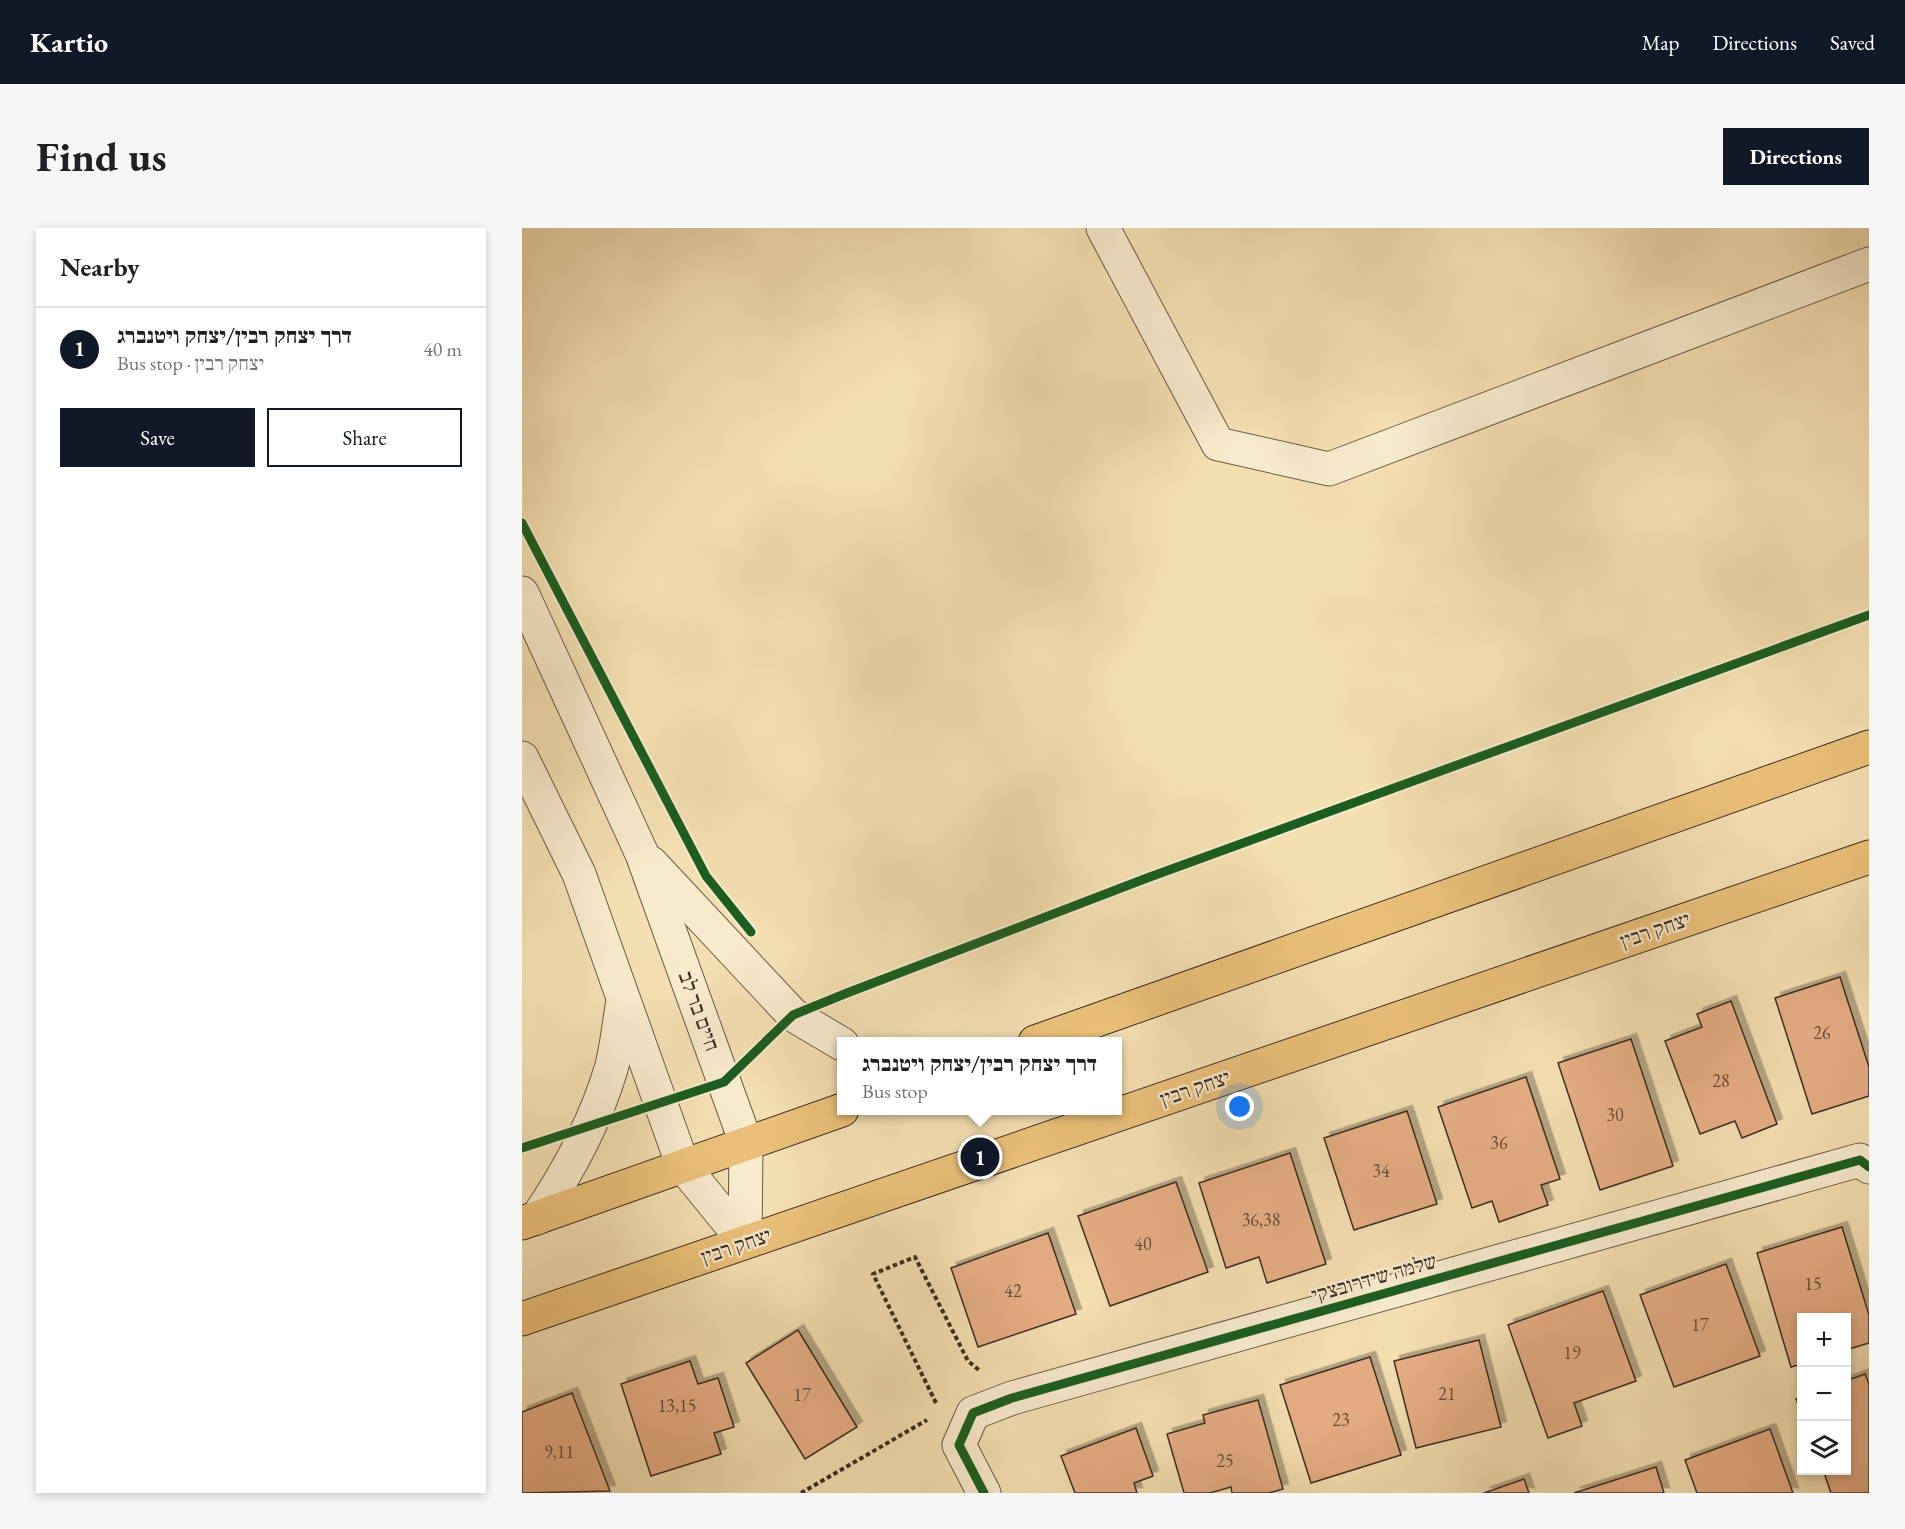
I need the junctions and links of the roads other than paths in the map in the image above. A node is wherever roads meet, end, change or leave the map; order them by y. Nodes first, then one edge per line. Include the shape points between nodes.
1 (1102, 228) edge
2 (1869, 264) edge
3 (522, 593) edge
4 (1869, 747) edge
5 (522, 758) edge
6 (642, 854) junction
7 (1869, 857) edge
8 (623, 999) junction
9 (1046, 1037) edge
10 (837, 1041) edge
11 (837, 1112) edge
12 (1122, 1113) edge
13 (1116, 1115) edge
14 (746, 1143) junction
15 (682, 1166) junction
16 (1869, 1167) edge
17 (529, 1221) edge
18 (745, 1242) junction
19 (522, 1319) edge
20 (984, 1493) edge

1 - 2 street via 1218,444 1329,469
3 - 6 street, חיים בר לב
4 - 9 main road
5 - 8 street via 579,874
6 - 10 street via 794,1015
6 - 14 street, חיים בר לב
7 - 12 main road, יצחק רבין
8 - 15 street
8 - 17 street via 611,1068 590,1125 560,1184
11 - 14 main road
13 - 18 main road, יצחק רבין
14 - 15 main road
14 - 18 street, חיים בר לב
15 - 17 main road
15 - 18 street
16 - 20 street, שלמה שידרובצקי via 1860,1160 1012,1398 973,1413 959,1446
18 - 19 main road, יצחק רבין

